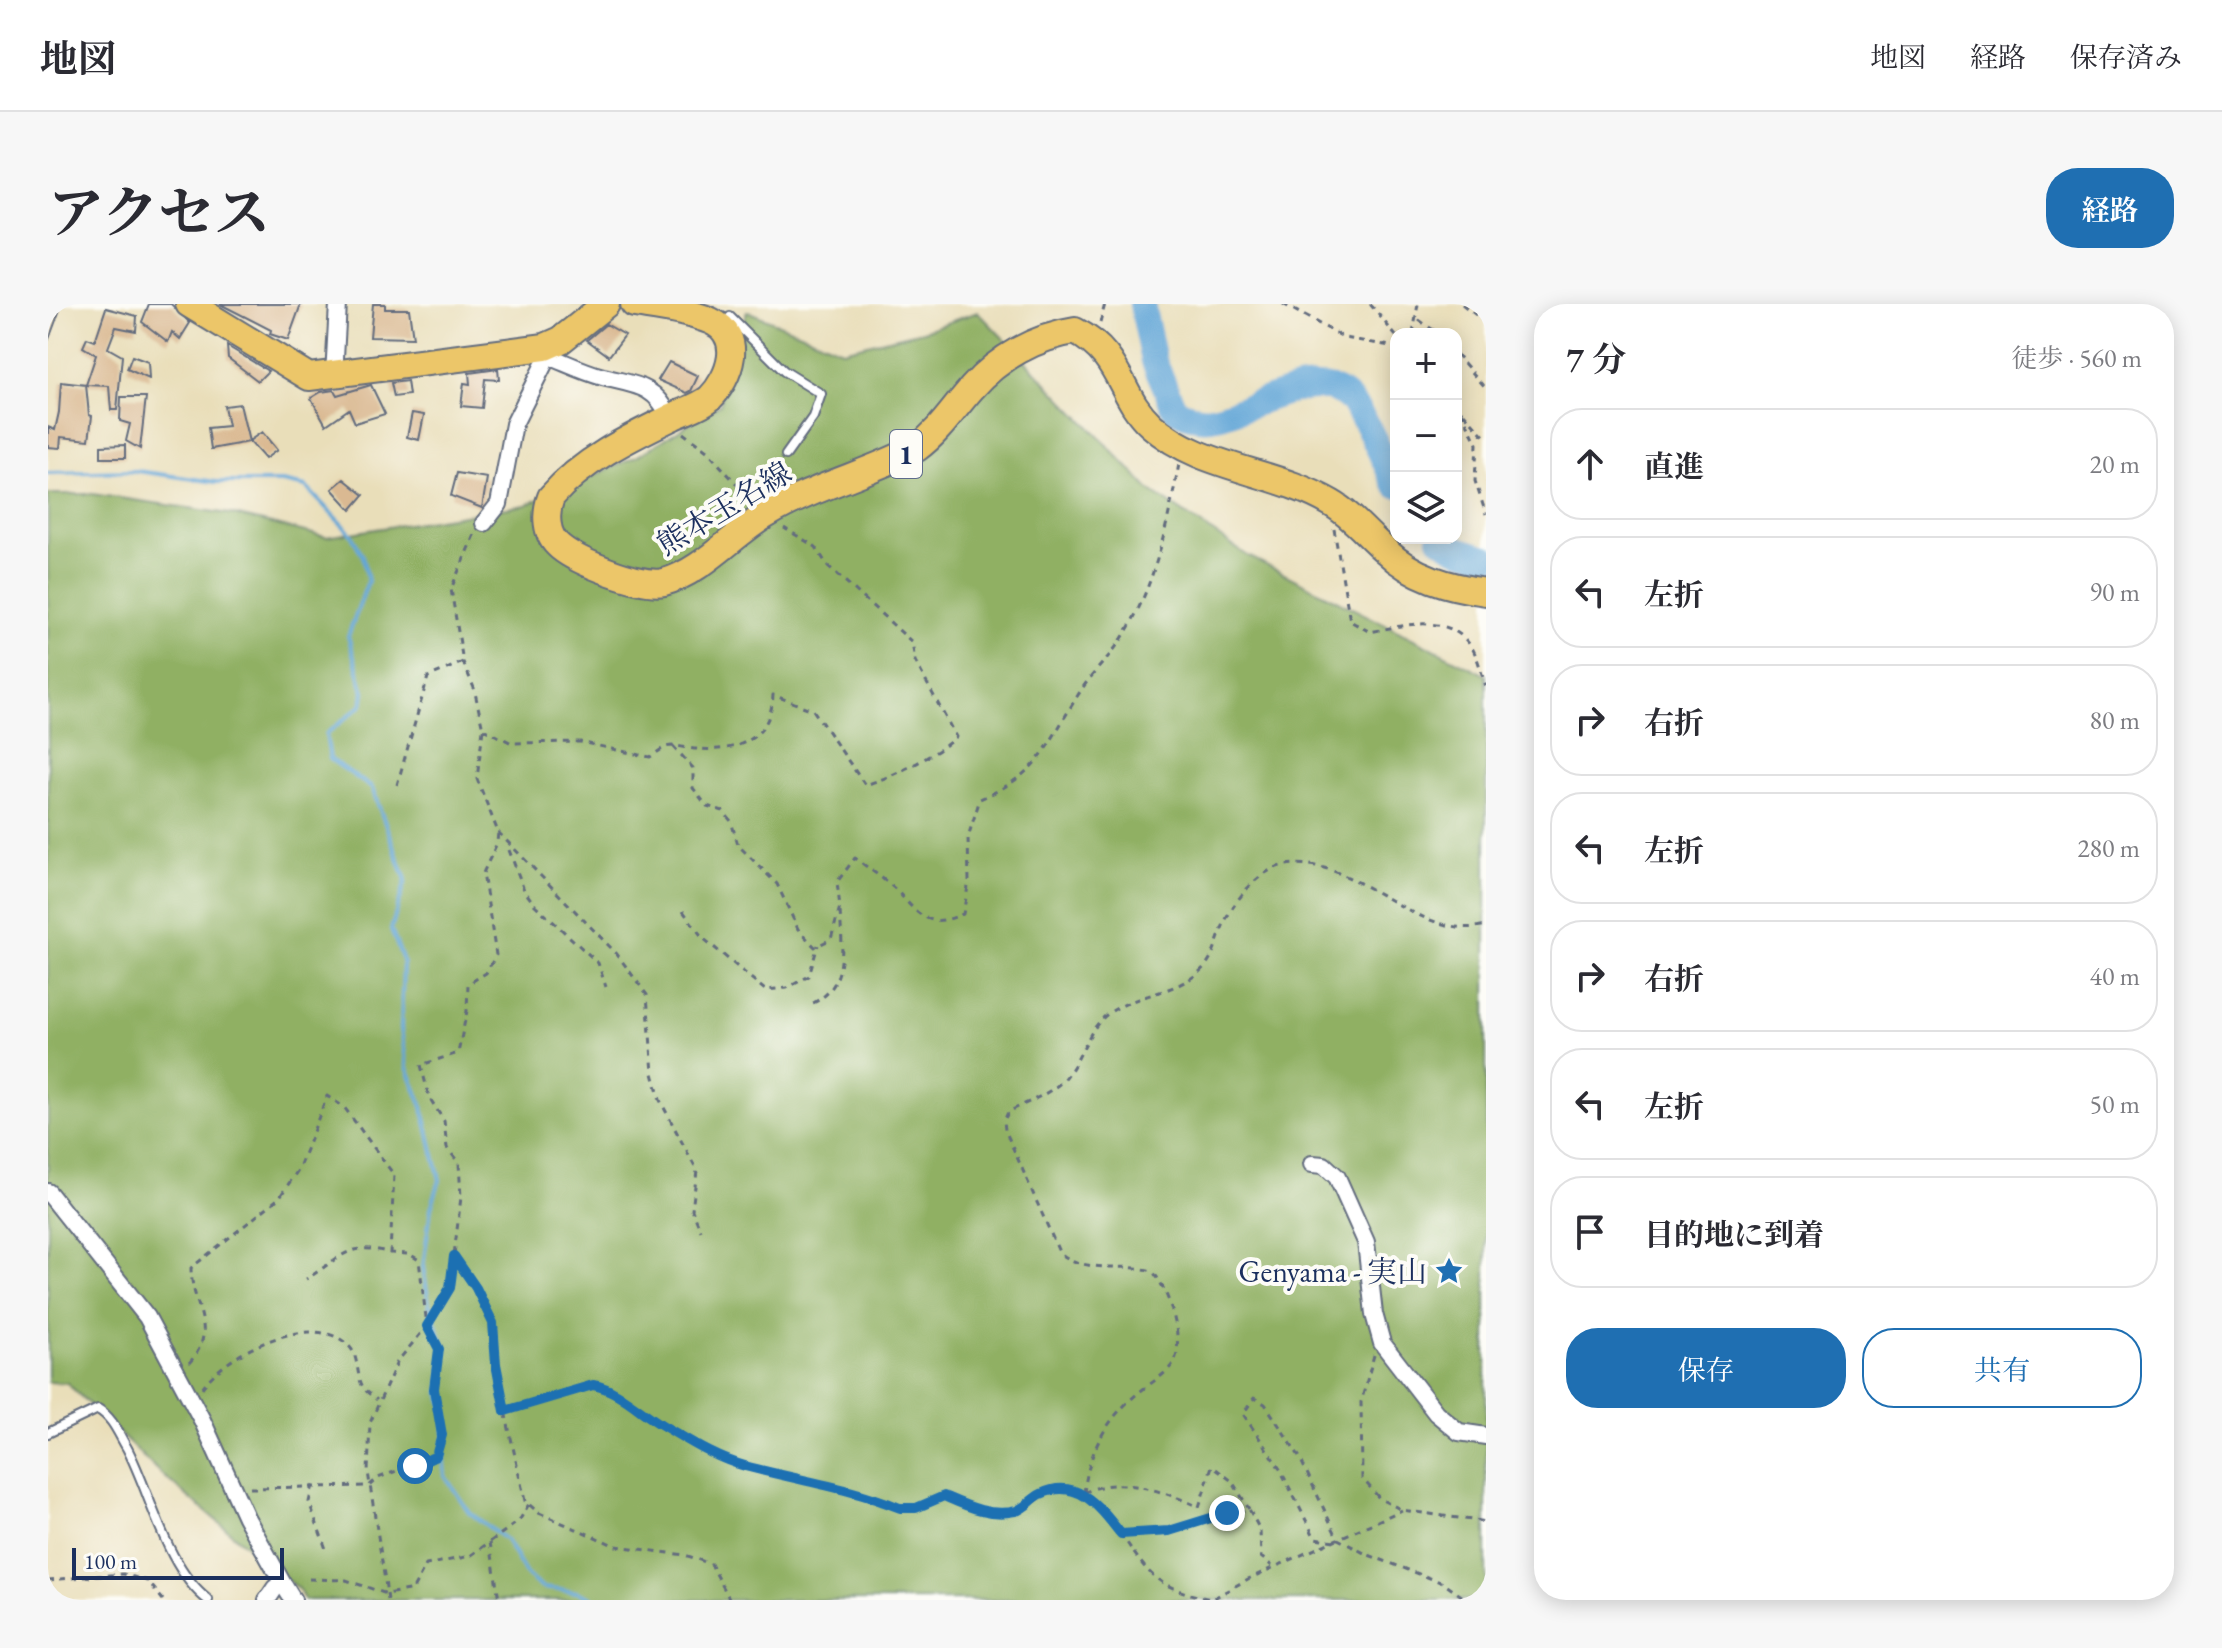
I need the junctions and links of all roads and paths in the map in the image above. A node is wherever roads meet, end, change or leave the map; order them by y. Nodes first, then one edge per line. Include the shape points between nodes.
1 (189, 304) edge
2 (338, 304) edge
3 (606, 304) edge
4 (634, 304) edge
5 (1283, 304) edge
6 (1370, 304) edge
7 (1418, 304) edge
8 (1462, 304) edge
9 (730, 317) dead end
10 (1418, 319) junction
11 (1486, 323) edge
12 (1415, 328) edge
13 (1431, 328) edge
14 (1390, 329) edge
15 (1390, 346) edge
16 (547, 351) junction
17 (1462, 361) edge
18 (334, 376) junction
19 (1486, 388) edge
20 (1462, 411) edge
21 (1462, 412) edge
22 (670, 417) junction
23 (1486, 438) edge
24 (1183, 445) junction
25 (786, 455) dead end
26 (1329, 501) junction
27 (1486, 514) edge
28 (764, 516) junction
29 (484, 523) joint
30 (1486, 592) edge
31 (463, 662) junction
32 (1486, 686) edge
33 (483, 729) junction
34 (673, 746) junction
35 (397, 785) dead end
36 (498, 832) junction
37 (508, 846) junction
38 (840, 907) junction
39 (683, 911) dead end
40 (1486, 925) edge
41 (818, 945) junction
42 (606, 987) dead end
43 (813, 1003) dead end
44 (1312, 1164) dead end
45 (48, 1192) edge
46 (701, 1231) dead end
47 (390, 1253) junction
48 (454, 1256) junction
49 (306, 1279) dead end
50 (427, 1326) junction
51 (1380, 1337) junction
52 (178, 1375) junction
53 (197, 1394) dead end
54 (378, 1401) junction
55 (505, 1411) junction
56 (48, 1433) edge
57 (1486, 1436) edge
58 (313, 1485) junction
59 (369, 1486) junction
60 (1084, 1493) junction
61 (235, 1494) junction
62 (529, 1504) junction
63 (1249, 1509) junction
64 (1402, 1510) junction
65 (1486, 1522) edge
66 (1121, 1534) junction
67 (1336, 1540) junction
68 (490, 1542) junction
69 (326, 1549) dead end
70 (1273, 1567) junction
71 (309, 1579) dead end
72 (48, 1580) edge
73 (283, 1584) junction
74 (387, 1594) junction
75 (1466, 1599) edge
76 (163, 1600) edge
77 (208, 1600) edge
78 (267, 1600) edge
79 (293, 1600) edge
80 (388, 1600) edge
81 (499, 1600) edge
82 (730, 1600) edge
83 (1214, 1600) edge

1 - 18 main road via 309,377
2 - 18 street
3 - 16 main road
4 - 22 main road, 熊本玉名線 / 1 via 714,322 733,350 723,381 708,400
5 - 15 path via 1345,338
6 - 14 path
7 - 10 path
8 - 11 path
9 - 25 lane via 784,371 821,394 813,417
10 - 12 path
10 - 13 path
16 - 18 main road
16 - 22 street via 601,376 634,383 662,399
16 - 29 street via 514,424 499,504
17 - 19 path
20 - 23 path
21 - 27 path via 1477,444 1475,481
22 - 28 path
22 - 28 main road, 熊本玉名線 / 1 via 598,456 551,497 547,522 560,547 617,574 664,582
24 - 26 main road, 熊本玉名線 / 1
24 - 28 main road, 熊本玉名線 / 1 via 1148,423 1106,353 1092,340 1075,331 1047,335 974,385 917,448
24 - 38 path via 1151,584 1125,635 1078,694 1038,763 1010,786 980,799 968,837 963,914 945,922 918,917 894,888 855,858 837,882
26 - 30 main road, 熊本玉名線 / 1 via 1415,573 1454,588
26 - 32 path via 1350,621 1370,632 1427,621 1458,635 1471,645
28 - 34 path via 816,547 827,565 912,642 915,661 956,737 936,755 865,785 813,710 773,695 772,712 761,734 738,748
29 - 31 path via 451,589
31 - 33 path
31 - 35 path via 428,677
33 - 34 path via 512,743 580,742 650,757
33 - 36 path via 477,779
34 - 41 path via 693,768 693,788 707,806 723,811 731,821 738,845 777,884 798,929
36 - 37 path
36 - 48 path via 483,873 495,930 494,965 468,984 458,1053 421,1065 429,1097 444,1121 447,1148 459,1163
37 - 42 path via 524,890 598,963
37 - 46 path via 616,953 647,995 653,1073 660,1100 697,1171 692,1210
38 - 41 path via 831,939
38 - 43 path via 841,973
39 - 41 path via 703,938 765,990 787,988 809,976
40 - 60 path via 1439,922 1326,868 1300,863 1277,867 1238,900 1208,963 1187,982 1106,1015 1068,1075 1008,1112 1005,1130 1059,1252 1070,1262 1092,1267 1152,1271 1179,1335 1172,1366 1126,1402 1094,1446
44 - 51 street via 1324,1165 1337,1177 1366,1242
45 - 52 street via 147,1317
47 - 49 path via 369,1246 343,1251
47 - 50 path via 419,1260
47 - 52 path via 394,1175 344,1107 327,1096 298,1170 279,1198 191,1268 191,1290 206,1335
48 - 50 path via 450,1288
48 - 55 path via 493,1323
50 - 54 path via 397,1362
50 - 59 path via 439,1349 434,1389 442,1435 436,1456
51 - 57 street via 1436,1413 1459,1432
51 - 64 path via 1361,1402 1362,1478 1380,1499
52 - 61 street
53 - 54 path via 214,1371 238,1354 300,1333 327,1331 351,1348 363,1387
54 - 59 path via 370,1423
55 - 60 path via 593,1385 605,1387 655,1421 744,1466 900,1508 916,1508 944,1496 978,1511 1012,1512 1056,1489
55 - 62 path
56 - 77 lane via 98,1409 110,1416 146,1485 167,1545
58 - 59 path
58 - 61 path via 253,1486
58 - 69 path via 309,1502
59 - 74 path
60 - 63 path via 1095,1487 1164,1491 1199,1507 1212,1466 1232,1481
60 - 66 path
61 - 73 street
62 - 68 path via 519,1521
62 - 82 path via 616,1546 685,1555 711,1564
63 - 66 path via 1169,1531
63 - 70 path via 1260,1530 1261,1557
64 - 65 path
64 - 67 path
66 - 83 path via 1146,1573 1187,1595
67 - 67 path via 1299,1456 1265,1404 1254,1398 1243,1414 1280,1469 1315,1538
67 - 70 path
67 - 75 path via 1443,1583
68 - 74 path via 470,1556 426,1565 415,1588
68 - 81 path
70 - 83 path
71 - 74 path via 346,1580
72 - 76 path via 123,1574 148,1581
73 - 78 street
73 - 79 street
74 - 80 path

